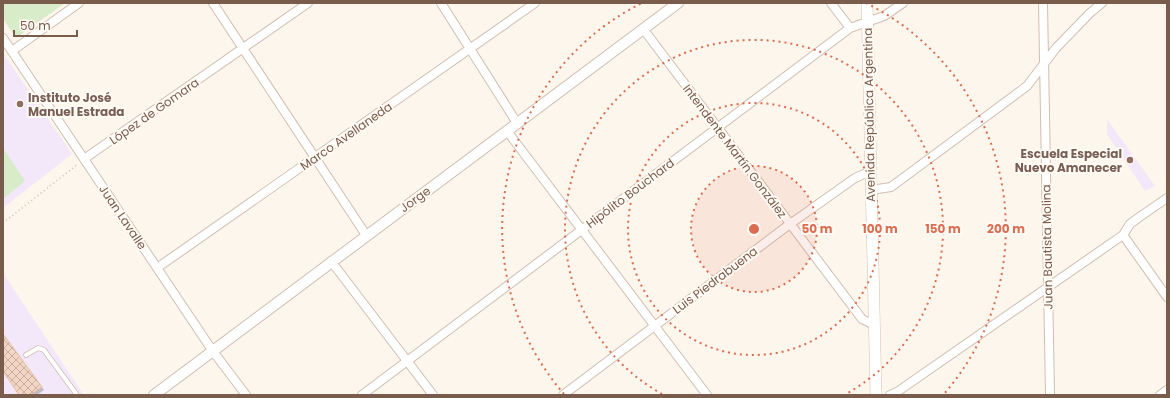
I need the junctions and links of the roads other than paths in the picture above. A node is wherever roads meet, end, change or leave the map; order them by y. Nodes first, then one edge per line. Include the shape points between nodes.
1 (79, 3) edge
2 (213, 3) edge
3 (308, 3) edge
4 (441, 3) edge
5 (535, 3) edge
6 (831, 3) edge
7 (867, 3) edge
8 (903, 3) edge
9 (1043, 3) edge
10 (1102, 3) edge
11 (676, 4) edge
12 (867, 22) junction
13 (850, 28) junction
14 (644, 30) junction
15 (3, 38) edge
16 (470, 48) junction
17 (243, 49) junction
18 (12, 51) junction
19 (1044, 64) junction
20 (517, 123) junction
21 (718, 127) junction
22 (508, 131) junction
23 (316, 158) junction
24 (84, 159) junction
25 (870, 171) junction
26 (871, 190) junction
27 (1167, 198) edge
28 (790, 224) junction
29 (582, 229) junction
30 (366, 235) junction
31 (1123, 235) junction
32 (331, 261) junction
33 (157, 268) junction
34 (1048, 288) junction
35 (1167, 297) edge
36 (874, 325) junction
37 (655, 326) junction
38 (212, 350) junction
39 (26, 355) dead end
40 (407, 360) junction
41 (1167, 390) edge
42 (77, 395) edge
43 (154, 395) edge
44 (246, 395) edge
45 (362, 395) edge
46 (433, 395) edge
47 (563, 395) edge
48 (707, 395) edge
49 (876, 395) edge
50 (890, 395) edge
51 (1050, 395) edge
52 (1160, 395) edge

1 - 18 street
2 - 17 street
3 - 17 street, López de Gomara
4 - 16 street
5 - 16 street, Marco Avellaneda
6 - 13 street
7 - 12 main road, Avenida República Argentina
8 - 12 street, Hipólito Bouchard via 884,16
9 - 19 street, Juan Bautista Molina
10 - 19 street via 1056,48
11 - 14 street, Jorge
12 - 13 street, Hipólito Bouchard
12 - 25 main road, Avenida República Argentina
13 - 21 street, Hipólito Bouchard
14 - 20 street, Jorge
14 - 21 street, Intendente Martín González
15 - 18 street, Juan Lavalle
16 - 20 street
16 - 23 street, Marco Avellaneda
17 - 23 street
17 - 24 street, López de Gomara
18 - 24 street, Juan Lavalle
19 - 26 street via 1027,86 892,187
19 - 34 street, Juan Bautista Molina
20 - 22 street, Jorge
21 - 28 street, Intendente Martín González
21 - 29 street, Hipólito Bouchard
22 - 29 street
22 - 30 street, Jorge
23 - 30 street
23 - 33 street, Marco Avellaneda
24 - 33 street, Juan Lavalle
25 - 26 main road, Avenida República Argentina
25 - 28 street, Luis Piedrabuena via 855,178
26 - 36 main road, Avenida República Argentina
27 - 31 street via 1130,224
28 - 36 street, Intendente Martín González via 862,319
28 - 37 street, Luis Piedrabuena
29 - 37 street
29 - 40 street, Hipólito Bouchard
30 - 32 street, Jorge
31 - 34 street
31 - 35 street
32 - 38 street, Jorge
32 - 40 street
33 - 38 street, Juan Lavalle
34 - 50 street
34 - 51 street, Juan Bautista Molina
36 - 49 main road, Avenida República Argentina
37 - 47 street, Luis Piedrabuena
37 - 48 street
38 - 43 street, Jorge
38 - 44 street, Juan Lavalle
39 - 42 lane via 38,348 44,350
40 - 45 street, Hipólito Bouchard
40 - 46 street
41 - 52 street

